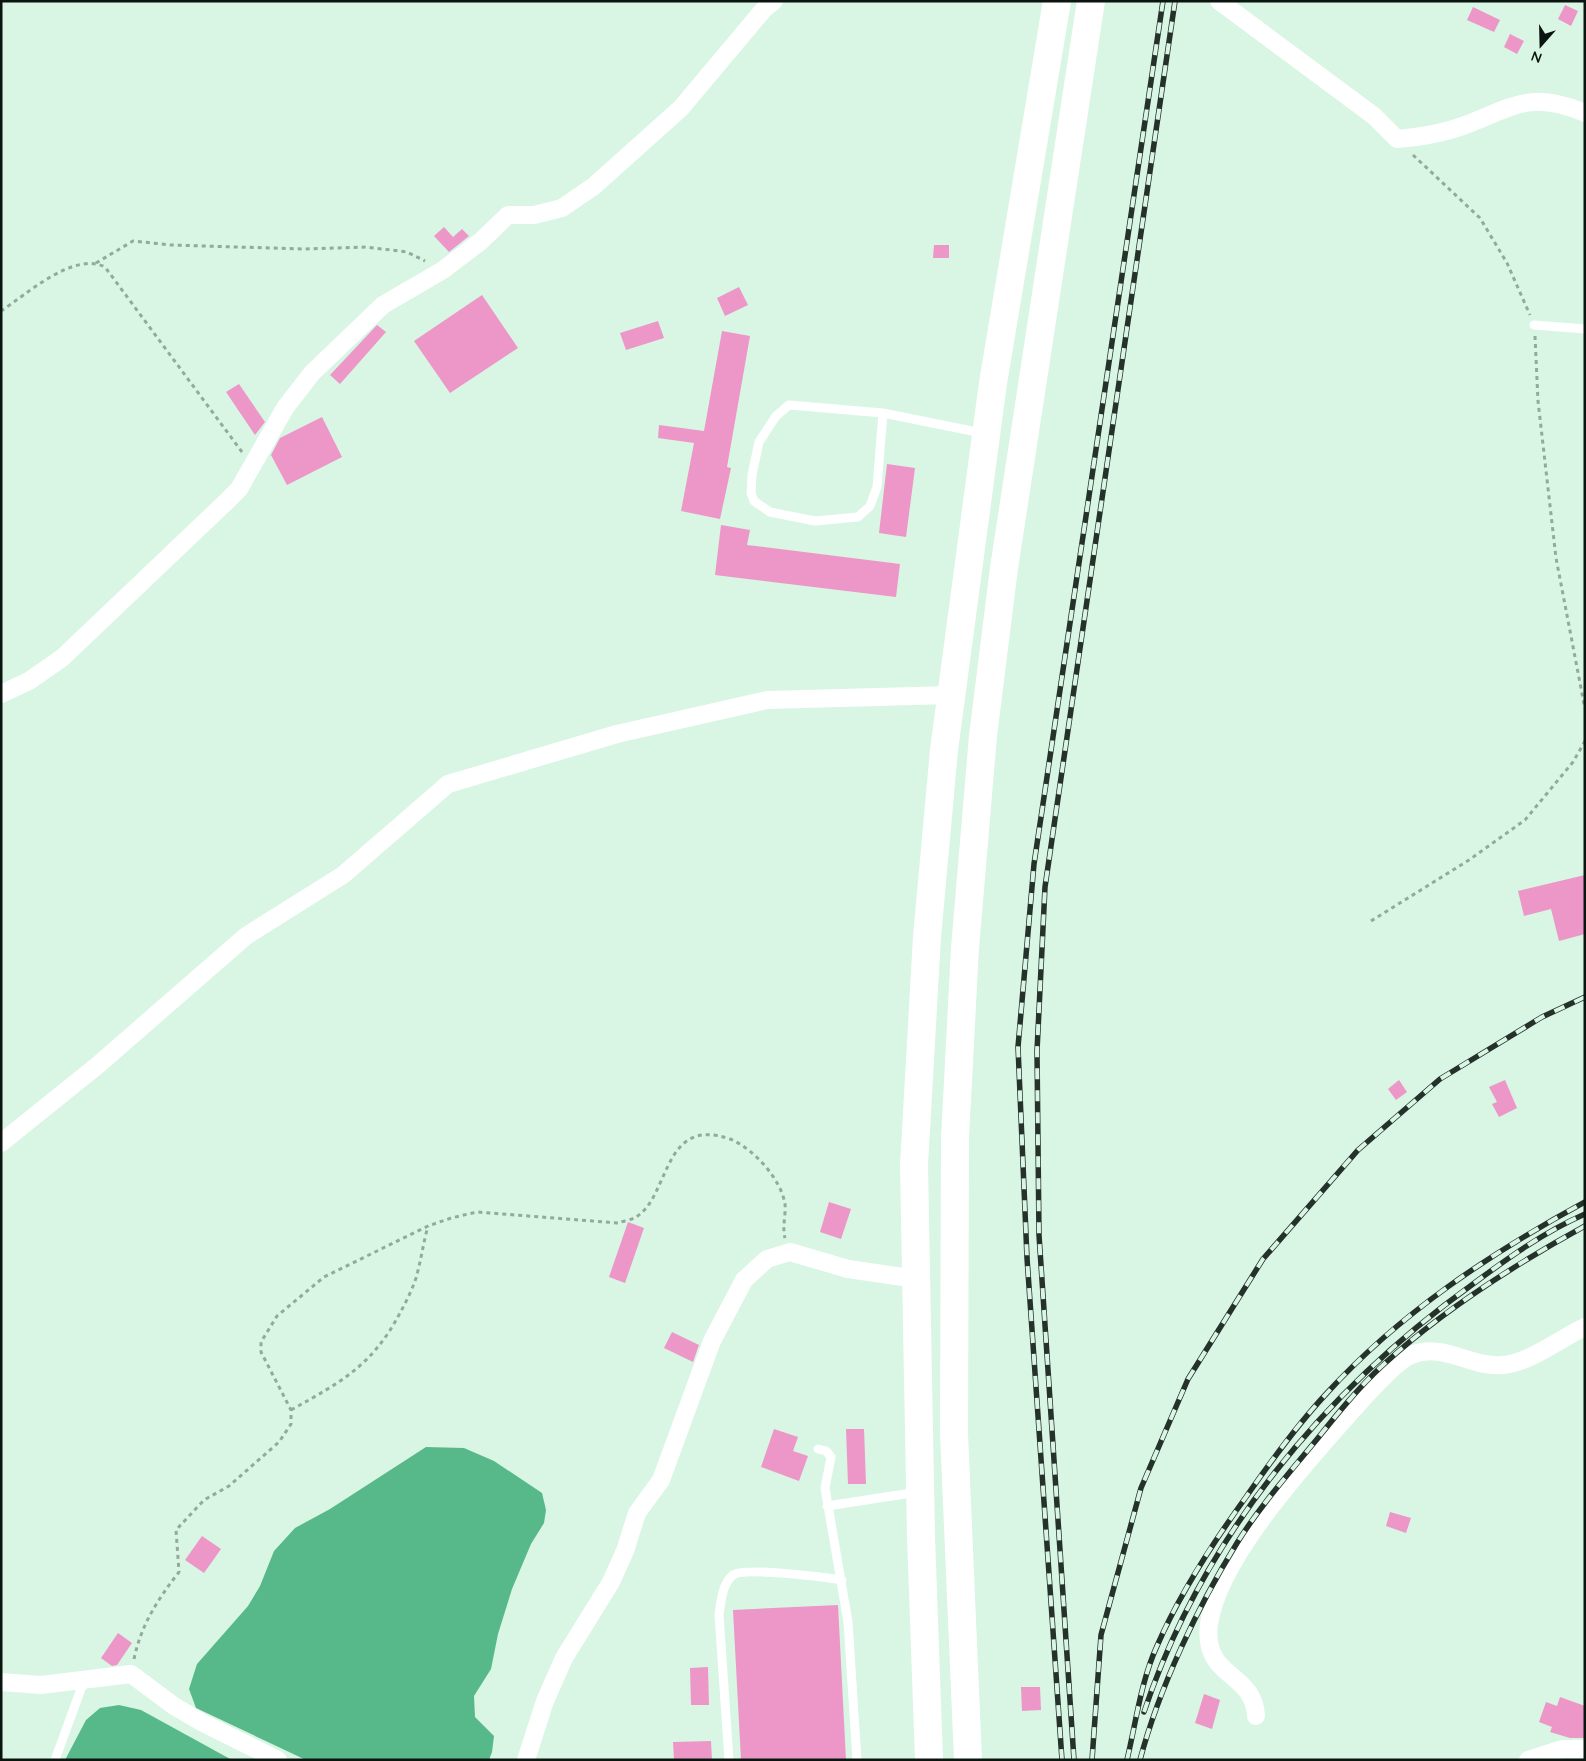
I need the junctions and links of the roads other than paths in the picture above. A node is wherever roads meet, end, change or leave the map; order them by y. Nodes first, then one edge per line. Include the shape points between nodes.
1 (774, 1) edge
2 (1057, 1) edge
3 (1091, 1) edge
4 (1220, 1) edge
5 (1585, 113) edge
6 (1534, 325) road end
7 (1585, 330) edge
8 (883, 413) junction
9 (988, 434) junction
10 (1, 694) edge
11 (951, 696) junction
12 (1, 1143) edge
13 (917, 1279) junction
14 (1585, 1327) edge
15 (818, 1449) dead end
16 (921, 1491) junction
17 (828, 1506) junction
18 (842, 1580) junction
19 (85, 1678) junction
20 (1, 1682) edge
21 (1256, 1716) dead end
22 (1585, 1749) edge
23 (54, 1760) edge
24 (278, 1760) edge
25 (526, 1760) edge
26 (729, 1760) edge
27 (857, 1760) edge
28 (929, 1760) edge
29 (968, 1760) edge
30 (1528, 1760) edge

1 - 10 street via 681,108 594,186 562,208 508,215 443,270 383,305 312,373 285,408 239,489 62,658 29,681
2 - 9 highway via 993,383
3 - 29 highway via 1004,568 983,736 965,948 955,1138 954,1433
4 - 5 street via 1374,116 1396,139 1446,131 1516,103 1558,104
6 - 7 lane
8 - 8 lane via 789,405 776,416 759,442 752,475 754,501 770,512 814,521 858,517 870,506 877,487
8 - 9 lane via 905,420
9 - 11 highway
11 - 12 street via 767,700 617,734 448,784 343,875 246,936 98,1065
11 - 13 highway via 933,871 919,1077 914,1165
13 - 16 highway
13 - 25 street via 848,1269 790,1252 760,1262 744,1280 712,1341 661,1480 637,1513 611,1582 564,1658 545,1701
14 - 21 street via 1530,1356 1504,1365 1486,1365 1429,1350 1409,1356 1371,1389 1299,1471 1253,1532 1220,1587 1209,1625 1210,1650 1220,1669 1246,1688 1255,1703
15 - 17 lane via 831,1457 825,1488
16 - 17 lane
16 - 28 highway
17 - 18 lane
18 - 26 lane via 750,1571 734,1574 727,1583 721,1598 720,1615
18 - 27 lane
19 - 20 street via 41,1684
19 - 23 lane
19 - 24 street via 131,1674 188,1715
22 - 30 street via 1562,1749

